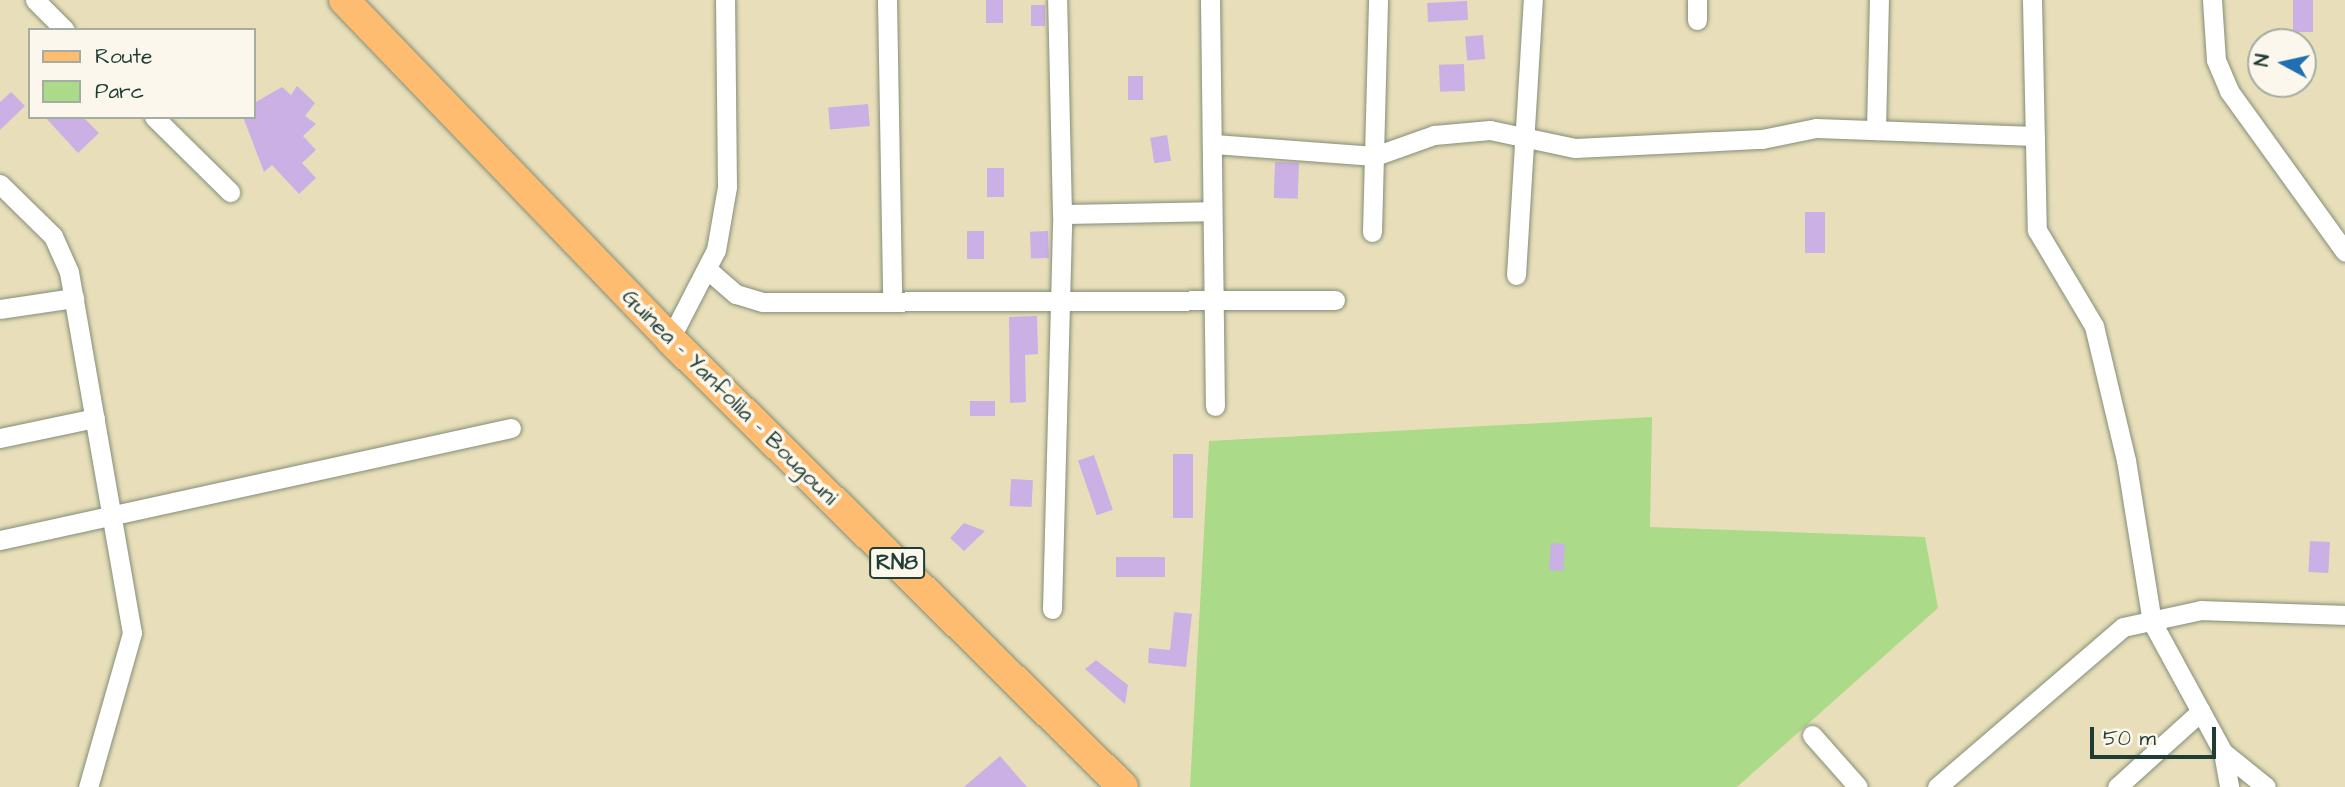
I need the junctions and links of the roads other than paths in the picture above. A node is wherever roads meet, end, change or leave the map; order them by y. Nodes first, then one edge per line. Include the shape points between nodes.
1 (35, 0) edge
2 (344, 0) edge
3 (725, 0) edge
4 (887, 0) edge
5 (1057, 0) edge
6 (1210, 0) edge
7 (1378, 0) edge
8 (1533, 0) edge
9 (1879, 0) edge
10 (2032, 0) edge
11 (2212, 0) edge
12 (63, 28) edge
13 (156, 119) edge
14 (1876, 131) junction
15 (2035, 136) junction
16 (1524, 138) junction
17 (1214, 144) junction
18 (1375, 156) junction
19 (0, 184) edge
20 (230, 192) dead end
21 (1212, 211) junction
22 (1062, 214) junction
23 (1372, 232) dead end
24 (2345, 252) edge
25 (708, 270) junction
26 (1516, 275) dead end
27 (74, 298) junction
28 (1335, 300) dead end
29 (892, 301) junction
30 (1060, 301) junction
31 (1213, 301) junction
32 (0, 309) edge
33 (670, 339) junction
34 (1215, 406) dead end
35 (95, 418) junction
36 (511, 428) dead end
37 (0, 438) edge
38 (113, 519) junction
39 (0, 540) edge
40 (1052, 609) dead end
41 (2345, 615) edge
42 (2152, 622) junction
43 (2201, 711) junction
44 (1812, 734) dead end
45 (2223, 752) junction
46 (88, 787) edge
47 (1123, 787) edge
48 (1858, 787) edge
49 (1937, 787) edge
50 (2117, 787) edge
51 (2229, 787) edge
52 (2266, 787) edge

1 - 12 street
2 - 33 main road, Guinea - Yanfolila - Bougouni / RN8
3 - 25 street via 727,187
4 - 29 street
5 - 22 street
6 - 17 street
7 - 18 street
8 - 16 street
9 - 14 street
10 - 15 street
11 - 24 street via 2216,60 2229,91
13 - 20 street
14 - 15 street
14 - 16 street via 1816,128 1762,139 1575,148
15 - 42 street via 2037,230 2094,326 2126,460
16 - 18 street via 1490,130 1434,135
16 - 26 street
17 - 18 street
17 - 21 street
18 - 23 street
19 - 27 street via 53,236
21 - 22 street
21 - 31 street
22 - 30 street
25 - 29 street via 736,293 763,302
25 - 33 street
27 - 32 street
27 - 35 street
28 - 31 street
29 - 30 street
30 - 31 street
30 - 40 street
31 - 34 street
33 - 47 main road, Guinea - Yanfolila - Bougouni / RN8
35 - 37 street
35 - 38 street
36 - 38 street
38 - 39 street
38 - 46 street via 132,634
41 - 42 street via 2201,610
42 - 43 street
42 - 49 street via 2103,640
43 - 45 street
43 - 50 street
44 - 48 street
45 - 51 street
45 - 52 street

